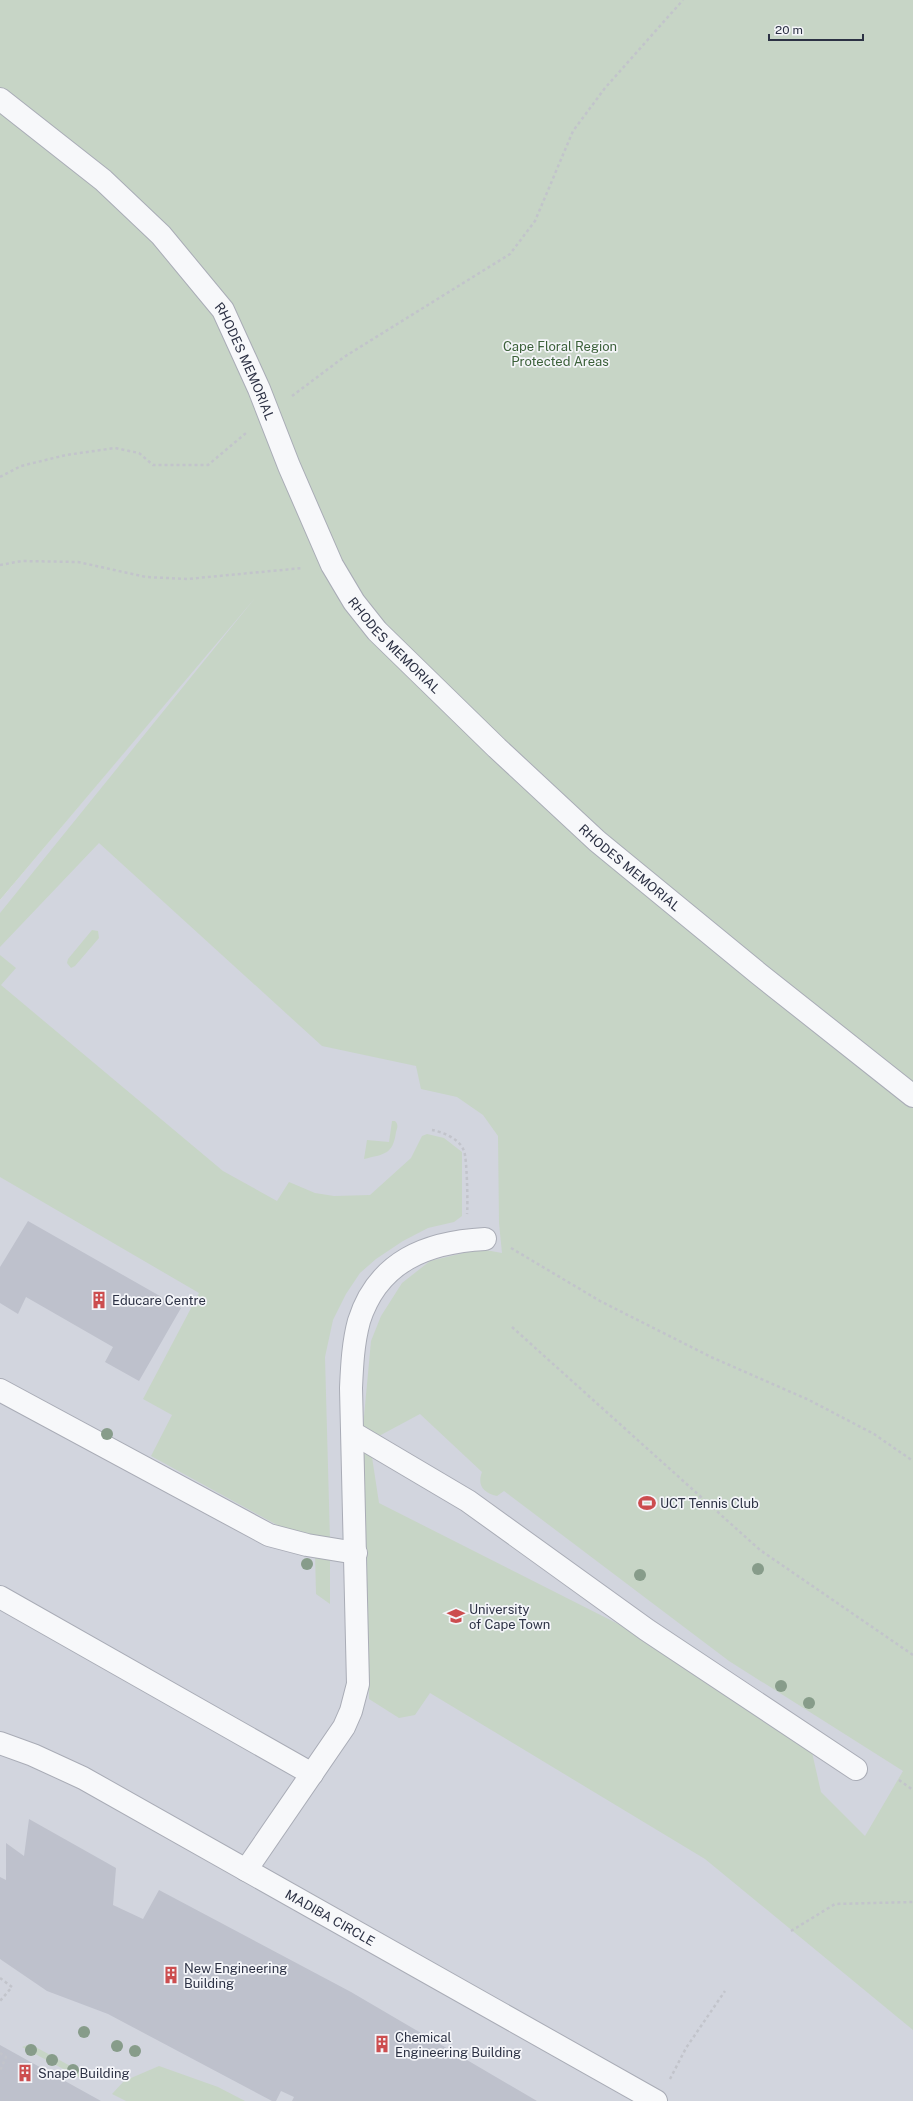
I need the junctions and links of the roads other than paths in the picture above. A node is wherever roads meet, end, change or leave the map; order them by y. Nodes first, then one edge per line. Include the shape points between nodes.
1 (0, 99) edge
2 (913, 1096) edge
3 (485, 1239) road end
4 (0, 1390) edge
5 (353, 1433) junction
6 (356, 1553) junction
7 (0, 1597) edge
8 (0, 1743) edge
9 (856, 1769) dead end
10 (312, 1774) junction
11 (246, 1870) junction
12 (656, 2101) edge

1 - 2 street, RHODES MEMORIAL via 103,180 166,241 223,310 259,389 332,565 354,602 377,631 597,841
3 - 5 street via 447,1242 426,1249 393,1268 377,1284 359,1321 354,1346 351,1388
4 - 6 street via 269,1535 307,1546
5 - 6 street
5 - 9 street via 468,1501 647,1630
6 - 10 street via 358,1684 346,1722
7 - 10 street
8 - 11 street, MADIBA CIRCLE via 83,1778
10 - 11 street
11 - 12 street, MADIBA CIRCLE

